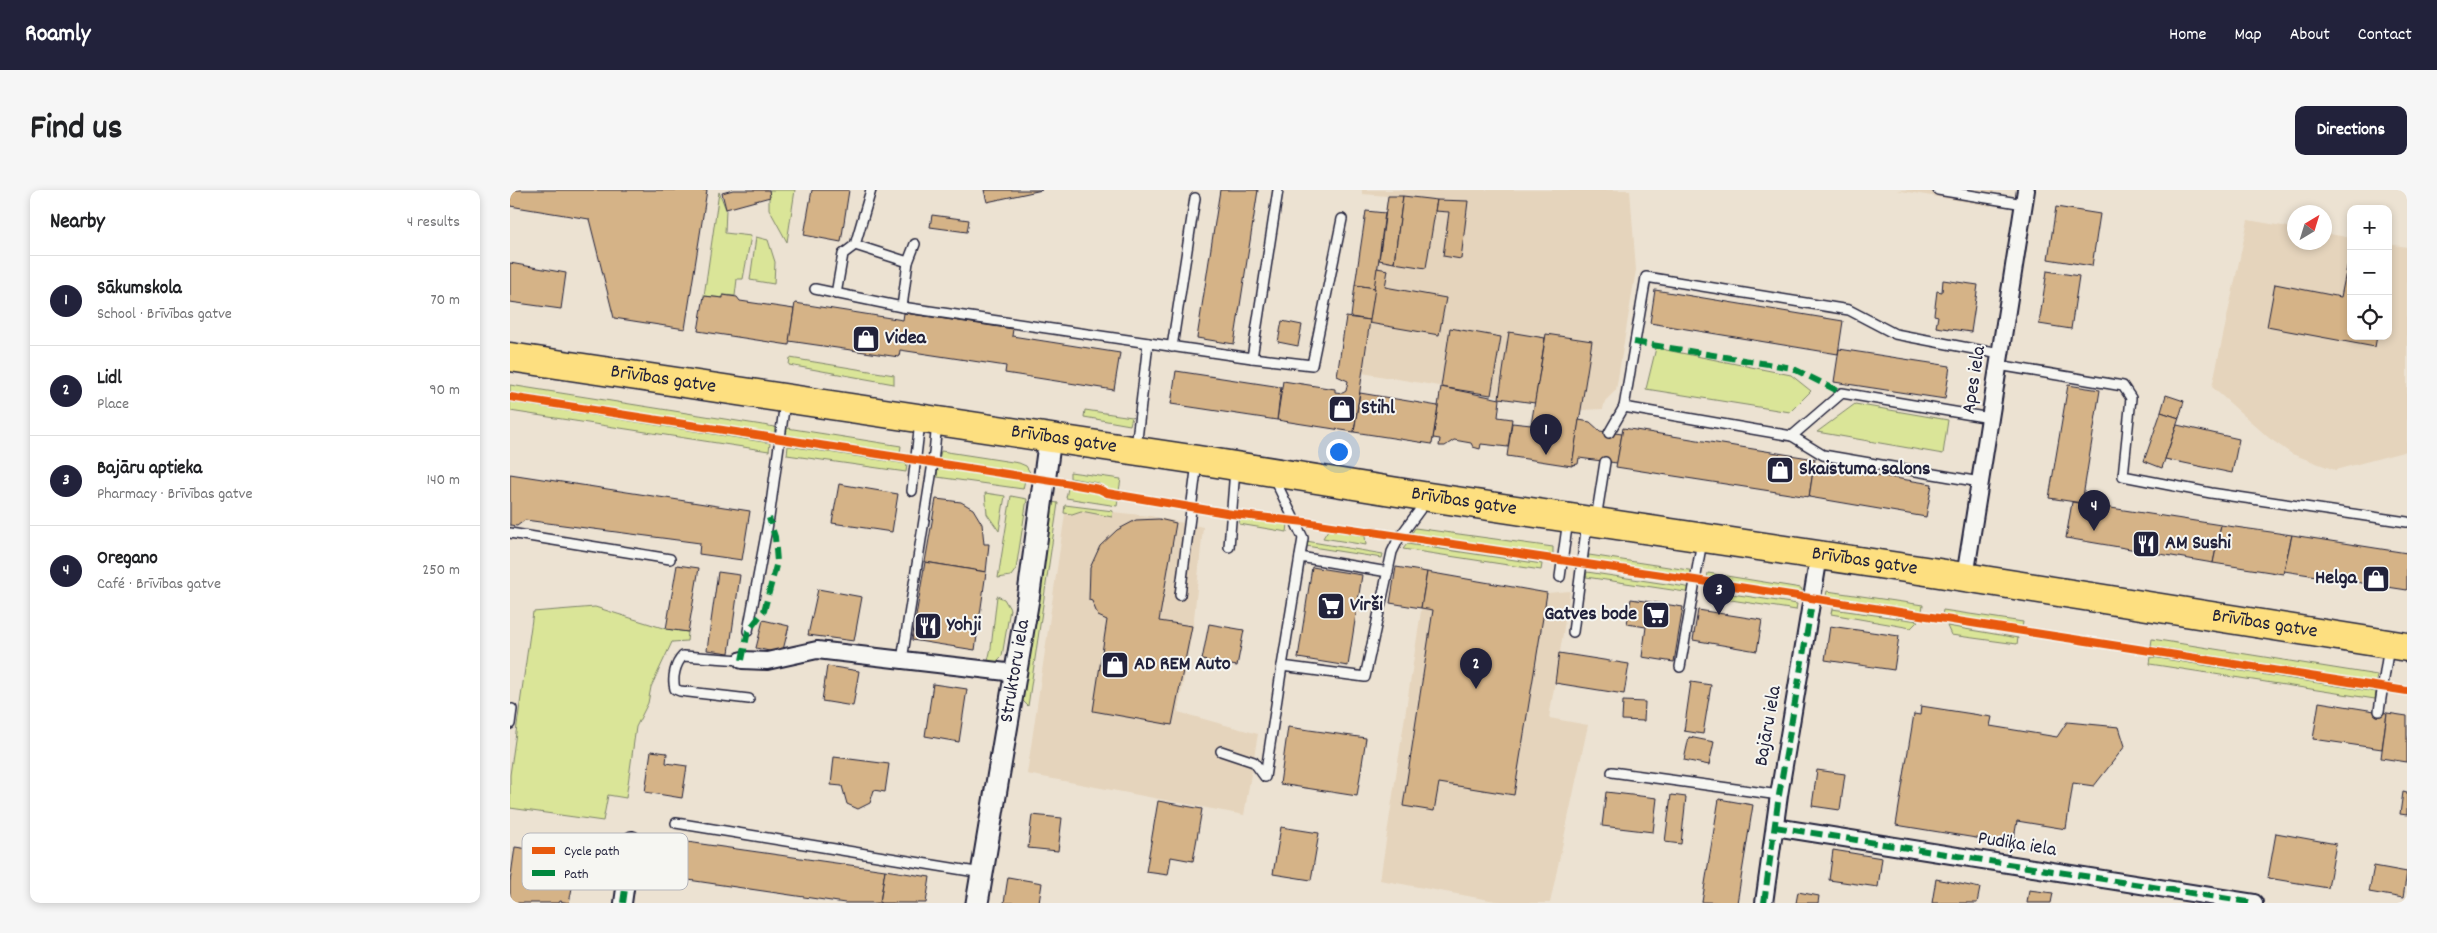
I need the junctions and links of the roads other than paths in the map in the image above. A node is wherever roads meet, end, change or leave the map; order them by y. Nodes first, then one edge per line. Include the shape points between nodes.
1 (871, 190) edge
2 (1278, 190) edge
3 (1938, 190) edge
4 (2025, 197) edge
5 (1195, 198) dead end
6 (1342, 219) dead end
7 (915, 244) dead end
8 (855, 245) junction
9 (908, 262) junction
10 (815, 290) dead end
11 (836, 294) junction
12 (902, 307) junction
13 (1148, 344) junction
14 (1172, 347) junction
15 (514, 356) edge
16 (1252, 358) junction
17 (1999, 360) junction
18 (785, 399) junction
19 (1624, 407) junction
20 (1990, 418) junction
21 (929, 421) junction
22 (1609, 433) dead end
23 (1792, 436) junction
24 (1050, 438) junction
25 (1136, 451) junction
26 (1198, 460) junction
27 (1605, 462) dead end
28 (1236, 466) junction
29 (1270, 472) junction
30 (1980, 482) junction
31 (912, 491) dead end
32 (1429, 497) junction
33 (1584, 520) junction
34 (2407, 522) edge
35 (510, 533) edge
36 (1702, 539) junction
37 (1229, 547) dead end
38 (1819, 556) junction
39 (1300, 557) junction
40 (670, 559) dead end
41 (1388, 572) junction
42 (1560, 577) dead end
43 (1965, 577) junction
44 (1180, 595) dead end
45 (748, 631) dead end
46 (1573, 632) dead end
47 (2398, 645) edge
48 (742, 660) joint
49 (902, 660) junction
50 (1282, 666) junction
51 (1680, 667) dead end
52 (1015, 673) junction
53 (749, 699) dead end
54 (512, 709) dead end
55 (2379, 711) dead end
56 (510, 724) edge
57 (1221, 751) dead end
58 (1612, 772) dead end
59 (1779, 795) junction
60 (676, 823) dead end
61 (1774, 827) junction
62 (982, 873) junction
63 (624, 890) edge
64 (622, 903) edge
65 (977, 903) edge
66 (1764, 903) edge
67 (2254, 903) edge

1 - 8 lane
2 - 16 lane
3 - 4 lane
4 - 17 street, Apes iela
5 - 14 lane
6 - 16 lane via 1312,365
7 - 9 lane
8 - 9 lane
8 - 11 lane via 843,254
9 - 12 lane
10 - 11 lane
11 - 12 lane
12 - 13 lane
13 - 14 lane
13 - 25 lane
14 - 16 lane
15 - 18 highway, Brīvības gatve
17 - 19 lane via 1895,334 1849,310 1646,277
17 - 20 street, Apes iela
17 - 34 lane via 2123,386 2131,398 2123,476 2211,493
18 - 21 highway, Brīvības gatve
18 - 45 lane via 769,518
19 - 22 lane
19 - 23 lane
20 - 23 lane via 1842,393
20 - 30 street, Apes iela
21 - 24 highway, Brīvības gatve
21 - 31 lane
21 - 49 lane via 930,482
23 - 30 lane via 1823,455
24 - 25 highway, Brīvības gatve
24 - 52 street, Struktoru iela
25 - 26 highway, Brīvības gatve
26 - 28 highway, Brīvības gatve
26 - 44 lane
27 - 33 lane
28 - 29 highway, Brīvības gatve
28 - 37 lane
29 - 32 highway, Brīvības gatve
29 - 39 lane via 1303,538
30 - 43 street, Apes iela
32 - 33 highway, Brīvības gatve
32 - 41 lane via 1399,538
33 - 36 highway, Brīvības gatve
33 - 42 lane
33 - 46 lane
35 - 40 lane
36 - 38 highway, Brīvības gatve
36 - 51 lane
38 - 43 highway, Brīvības gatve
38 - 59 street, Bajāru iela
39 - 41 lane
39 - 50 lane
41 - 50 lane via 1365,677
43 - 47 highway, Brīvības gatve
47 - 55 lane
48 - 49 street via 767,661 817,650
48 - 53 lane via 683,656 678,661 674,684 680,691
49 - 52 street
50 - 57 lane via 1265,777 1254,762
52 - 62 street, Struktoru iela
54 - 56 lane
58 - 59 lane
59 - 61 street, Bajāru iela
60 - 62 lane
61 - 66 street, Bajāru iela
61 - 67 street, Pudiķa iela
62 - 65 street, Struktoru iela
63 - 64 street

